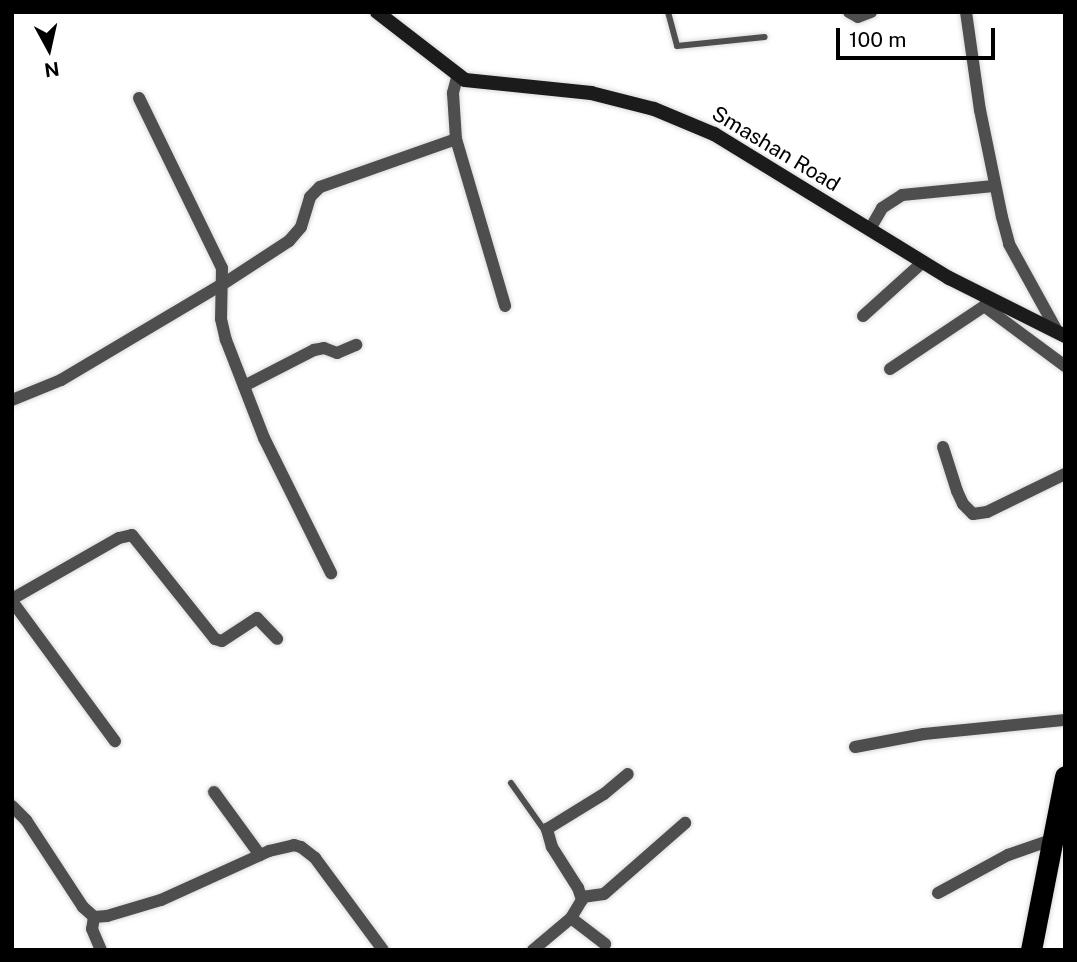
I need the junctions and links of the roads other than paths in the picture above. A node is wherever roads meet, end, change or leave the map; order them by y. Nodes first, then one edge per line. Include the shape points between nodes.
1 (377, 12) edge
2 (668, 12) edge
3 (849, 12) edge
4 (871, 12) edge
5 (966, 12) edge
6 (765, 37) dead end
7 (458, 74) junction
8 (139, 98) dead end
9 (456, 139) junction
10 (994, 186) junction
11 (870, 229) junction
12 (923, 262) junction
13 (223, 284) junction
14 (988, 304) junction
15 (505, 306) dead end
16 (863, 316) dead end
17 (1061, 333) edge
18 (356, 345) dead end
19 (1065, 366) edge
20 (890, 369) dead end
21 (244, 386) junction
22 (12, 400) edge
23 (943, 447) dead end
24 (1065, 474) edge
25 (331, 573) dead end
26 (12, 600) edge
27 (277, 639) dead end
28 (1065, 720) edge
29 (115, 741) dead end
30 (855, 747) dead end
31 (628, 774) dead end
32 (512, 783) dead end
33 (1063, 785) edge
34 (214, 792) dead end
35 (12, 806) edge
36 (685, 823) dead end
37 (546, 832) junction
38 (1054, 839) junction
39 (260, 855) junction
40 (938, 893) dead end
41 (582, 897) junction
42 (94, 917) junction
43 (571, 918) junction
44 (605, 944) dead end
45 (101, 950) edge
46 (383, 950) edge
47 (533, 950) edge
48 (1031, 950) edge

1 - 7 street, Smashan Road
2 - 6 lane via 677,46
3 - 4 street via 858,17
5 - 10 street
7 - 9 street via 453,93
7 - 11 street, Smashan Road via 465,80 592,93 654,109 714,134
8 - 13 street via 222,268
9 - 13 street via 320,187 310,197 298,233
9 - 15 street
10 - 11 street via 902,195 883,208
10 - 17 street via 1009,244
11 - 12 street, Smashan Road
12 - 14 street, Smashan Road
12 - 16 street
13 - 21 street via 222,329
13 - 22 street via 61,380
14 - 17 street, Smashan Road
14 - 19 street
14 - 20 street
18 - 21 street via 337,353 314,350
21 - 25 street via 264,438
23 - 24 street via 963,504 974,514
26 - 27 street via 119,538 132,536 215,639 222,641 257,618
26 - 29 street
28 - 30 street via 924,734
31 - 37 street
32 - 37 lane
33 - 38 highway
34 - 39 street
35 - 42 street
36 - 41 street via 604,894
37 - 41 street
38 - 40 street via 1009,855
38 - 48 highway
39 - 42 street via 161,900
39 - 46 street via 282,846 308,851
41 - 43 street
42 - 45 street via 92,929
43 - 44 street
43 - 47 street

